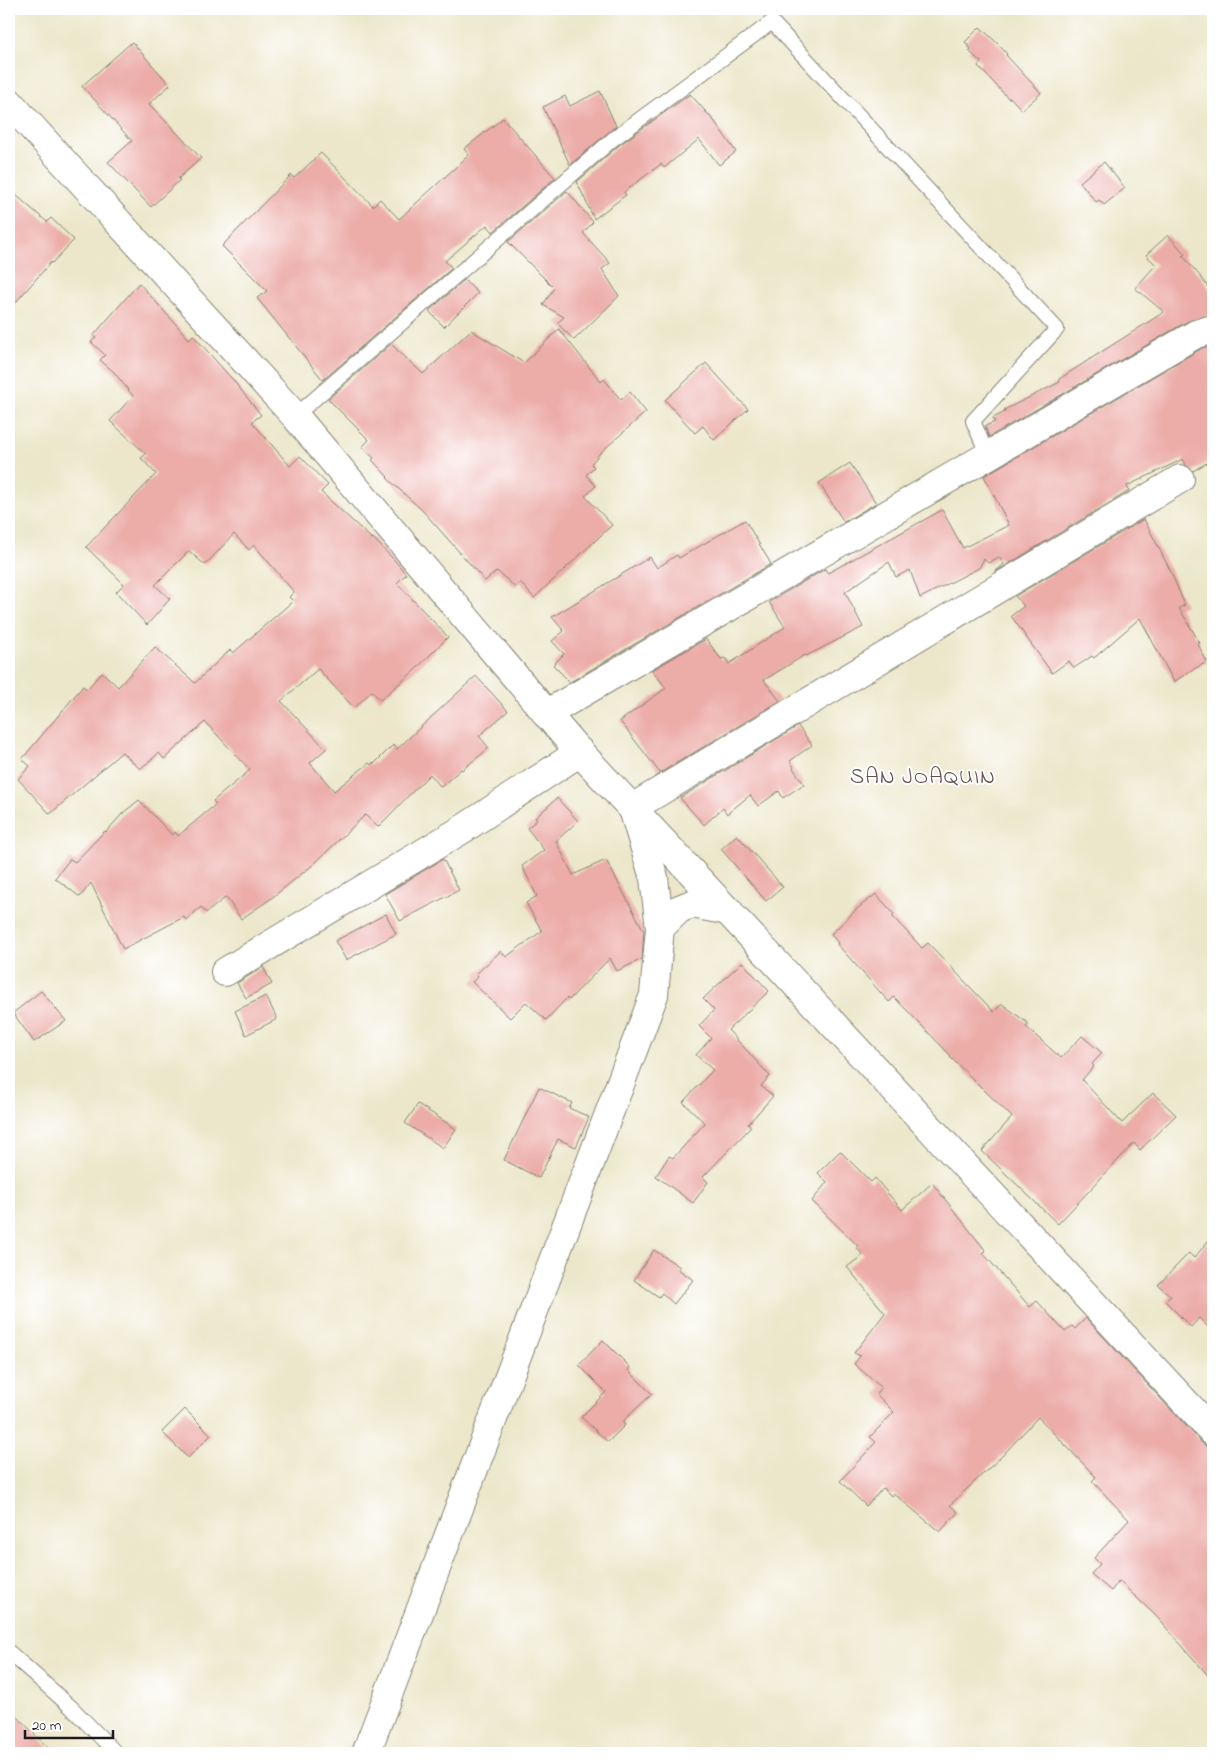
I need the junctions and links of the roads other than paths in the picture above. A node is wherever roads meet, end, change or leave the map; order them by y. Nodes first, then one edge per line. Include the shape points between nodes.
1 (9, 102) edge
2 (1213, 329) edge
3 (295, 416) junction
4 (988, 456) junction
5 (1180, 479) dead end
6 (546, 714) junction
7 (580, 752) junction
8 (632, 808) junction
9 (729, 911) junction
10 (660, 928) junction
11 (225, 972) dead end
12 (1213, 1432) edge
13 (9, 1652) edge
14 (116, 1753) edge
15 (366, 1753) edge

1 - 3 street
2 - 4 street via 1196,334
3 - 4 lane via 613,138 772,22 1057,329 973,421
3 - 6 street
4 - 6 street
5 - 8 street
6 - 7 street
7 - 8 street
7 - 11 street via 463,829
8 - 9 street
8 - 10 street via 654,878
9 - 10 street via 692,904 679,909
9 - 12 street
10 - 15 street via 654,995
13 - 14 lane via 72,1708

